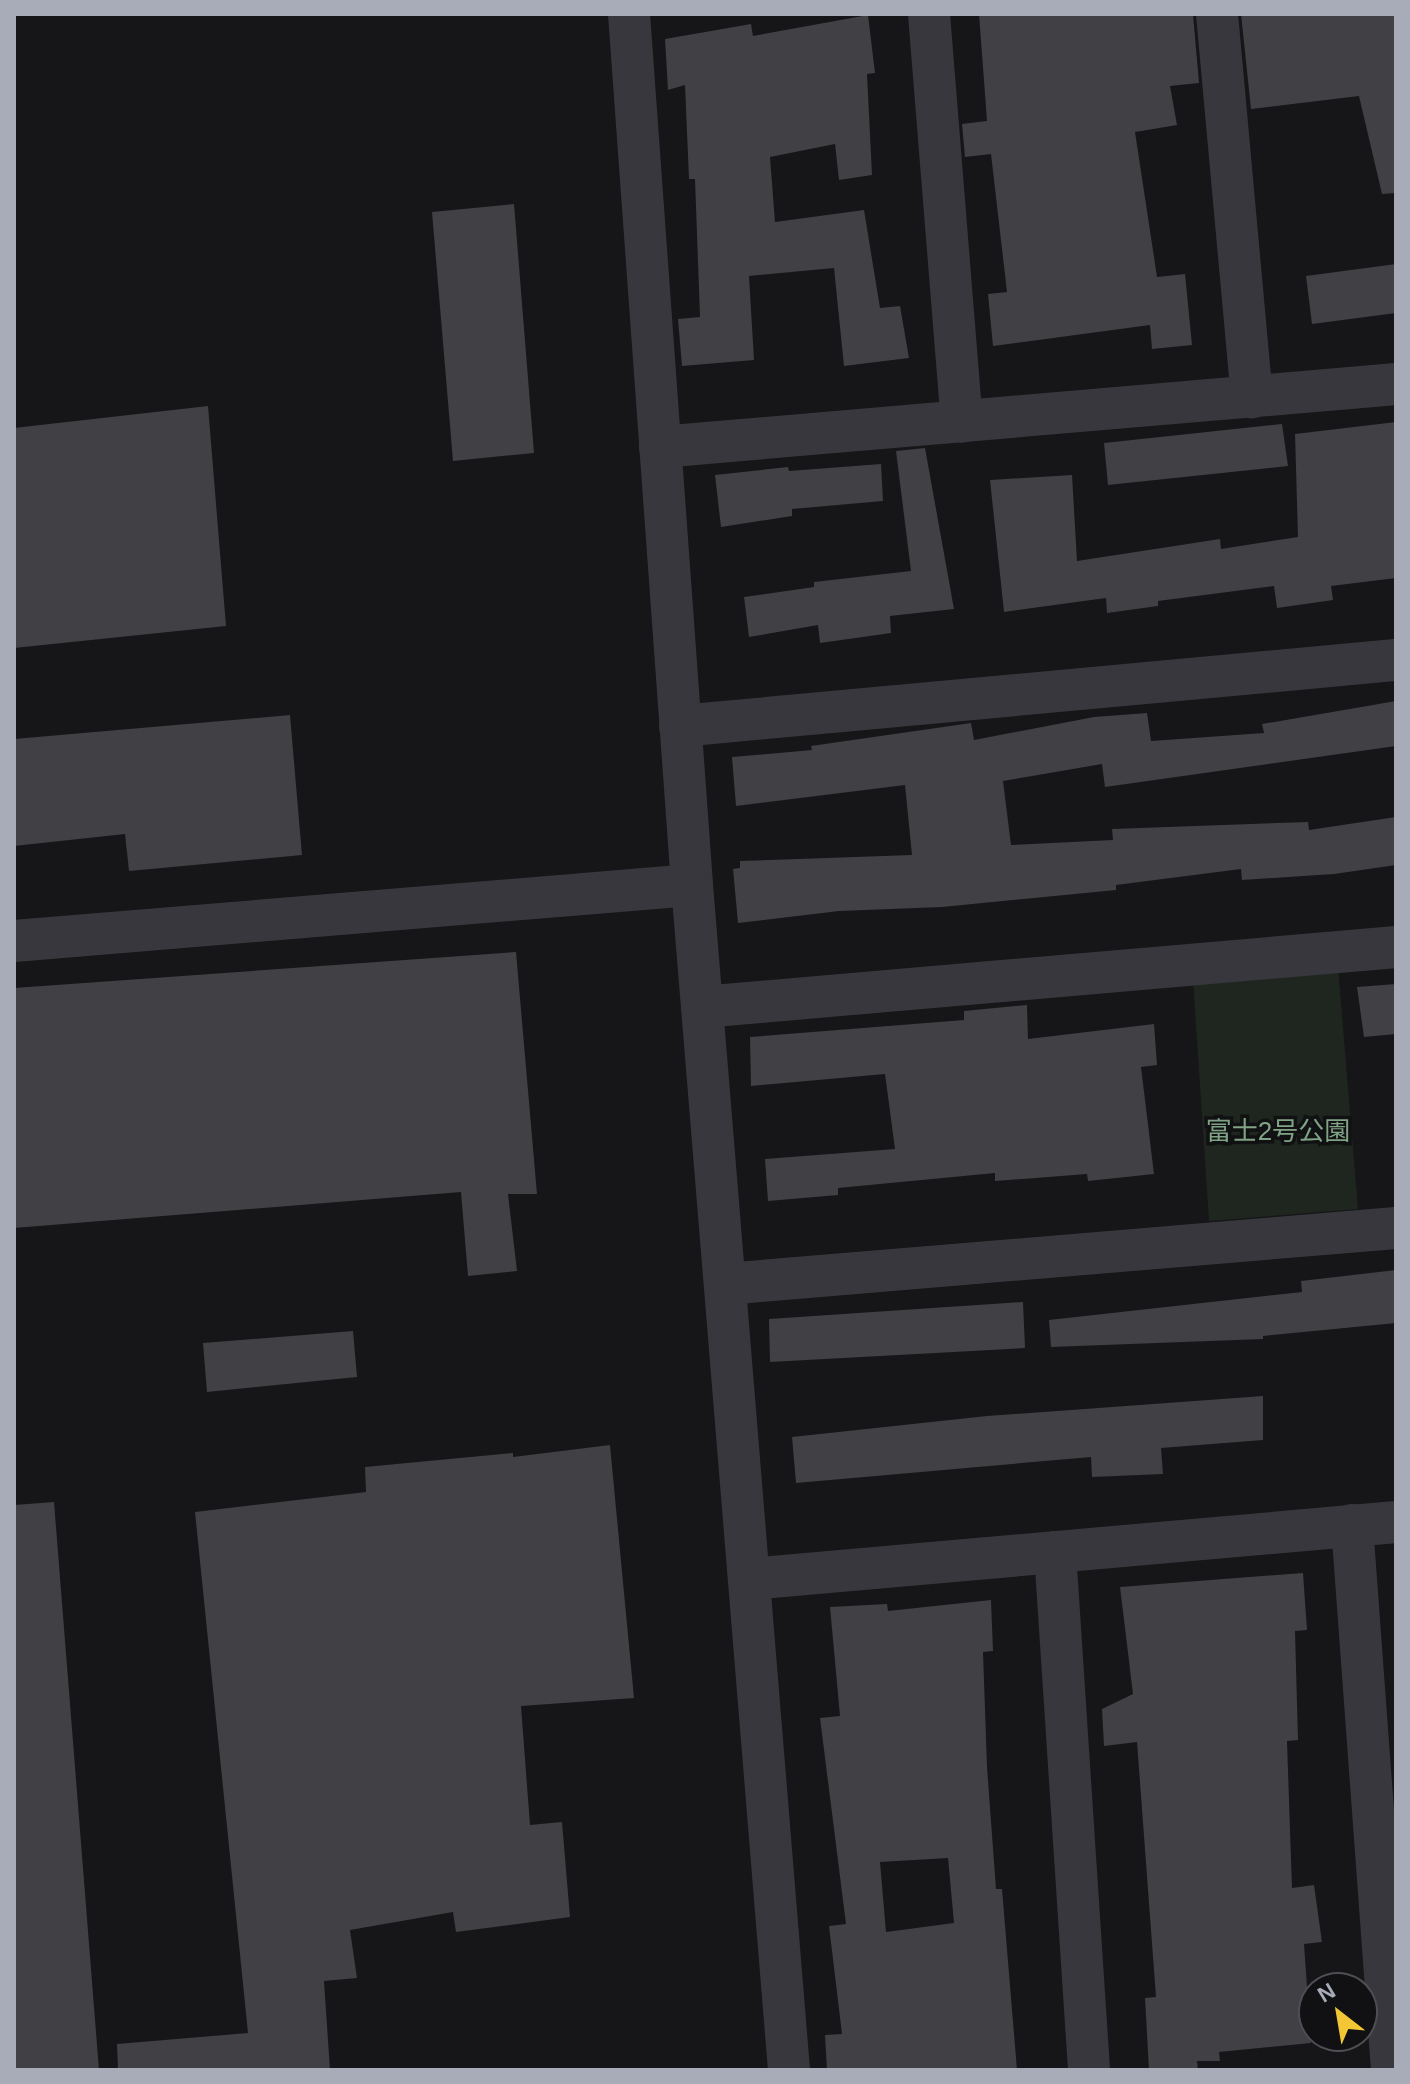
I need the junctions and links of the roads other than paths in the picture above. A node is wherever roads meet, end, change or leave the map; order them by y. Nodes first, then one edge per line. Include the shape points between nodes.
1 (629, 14) edge
2 (929, 14) edge
3 (1217, 14) edge
4 (1396, 384) edge
5 (1252, 397) junction
6 (962, 422) junction
7 (660, 447) junction
8 (1396, 660) edge
9 (680, 726) junction
10 (692, 885) junction
11 (14, 941) edge
12 (1396, 947) edge
13 (702, 1007) junction
14 (1396, 1228) edge
15 (725, 1284) junction
16 (1396, 1522) edge
17 (1352, 1525) junction
18 (1055, 1552) junction
19 (749, 1579) junction
20 (789, 2070) edge
21 (1089, 2070) edge
22 (1392, 2070) edge

1 - 7 street
2 - 6 street
3 - 5 street
4 - 5 street
5 - 6 street
6 - 7 street
7 - 9 street
8 - 9 street
9 - 10 street
10 - 11 street
10 - 13 street
12 - 13 street
13 - 15 street
14 - 15 street
15 - 19 street
16 - 17 street
17 - 18 street
17 - 22 street
18 - 19 street
18 - 21 street
19 - 20 street

